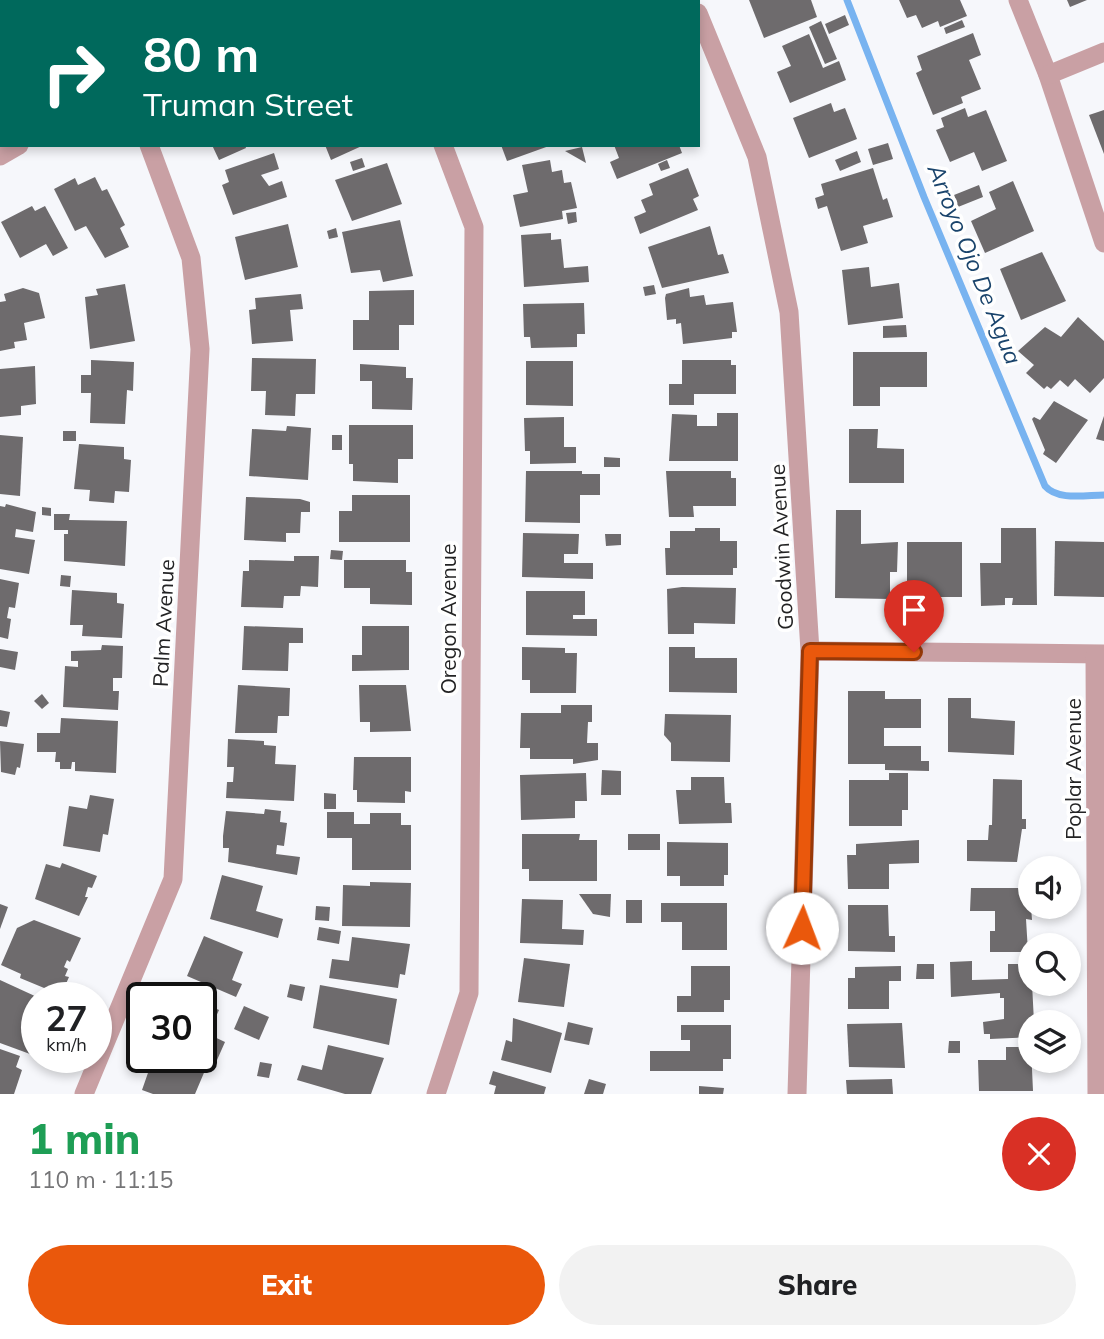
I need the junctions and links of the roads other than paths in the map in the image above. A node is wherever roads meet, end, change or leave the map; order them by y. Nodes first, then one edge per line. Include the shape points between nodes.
1 (1018, 0) edge
2 (700, 18) edge
3 (1104, 52) edge
4 (1048, 75) junction
5 (16, 147) edge
6 (150, 147) edge
7 (444, 147) edge
8 (0, 156) edge
9 (1104, 243) edge
10 (810, 651) junction
11 (1099, 654) edge
12 (84, 1094) edge
13 (436, 1094) edge
14 (797, 1094) edge
15 (1097, 1094) edge

1 - 4 street
2 - 10 street, Goodwin Avenue via 757,157 789,312
3 - 4 street
4 - 9 street
5 - 8 street
6 - 12 street, Palm Avenue via 191,258 200,349 173,879
7 - 13 street, Oregon Avenue via 474,227 469,965 468,993
10 - 11 street
10 - 14 street, Goodwin Avenue
11 - 15 street, Poplar Avenue

